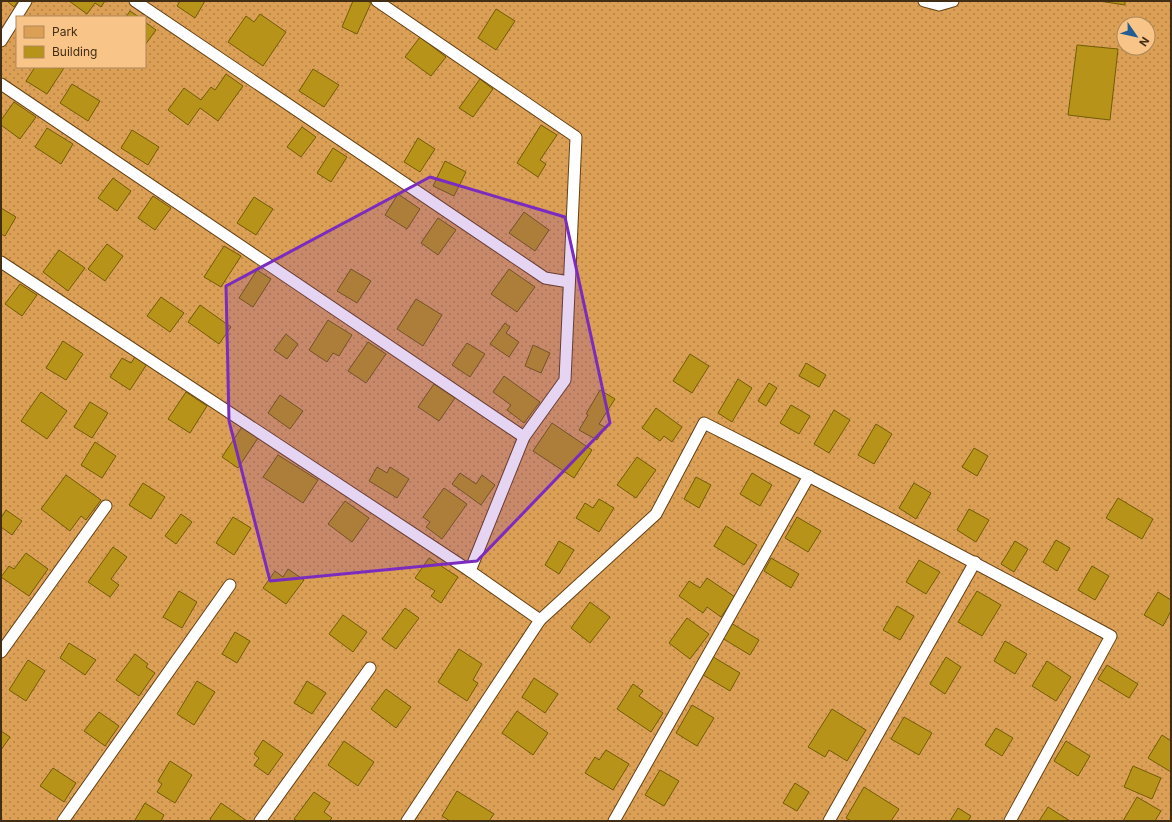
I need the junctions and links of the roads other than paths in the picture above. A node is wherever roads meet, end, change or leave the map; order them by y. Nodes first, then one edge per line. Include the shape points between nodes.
1 (26, 1) edge
2 (135, 1) edge
3 (377, 1) edge
4 (924, 1) edge
5 (953, 1) edge
6 (17, 16) edge
7 (16, 17) edge
8 (1, 41) edge
9 (1, 84) edge
10 (1, 262) edge
11 (569, 282) junction
12 (524, 437) junction
13 (809, 476) junction
14 (106, 506) dead end
15 (975, 562) junction
16 (470, 571) junction
17 (230, 585) dead end
18 (540, 620) junction
19 (1, 652) edge
20 (370, 668) dead end
21 (63, 821) edge
22 (260, 821) edge
23 (407, 821) edge
24 (614, 821) edge
25 (829, 821) edge
26 (1010, 821) edge

1 - 6 lane
2 - 11 lane via 545,278
3 - 11 lane via 576,137
4 - 5 lane via 939,5
7 - 8 lane
9 - 12 lane
10 - 16 lane
11 - 12 lane via 565,380
12 - 16 lane
13 - 15 lane
13 - 18 lane via 704,423 656,514
13 - 24 lane
14 - 19 lane
15 - 25 lane
15 - 26 lane via 1111,636
16 - 18 lane
17 - 21 lane
18 - 23 lane
20 - 22 lane

